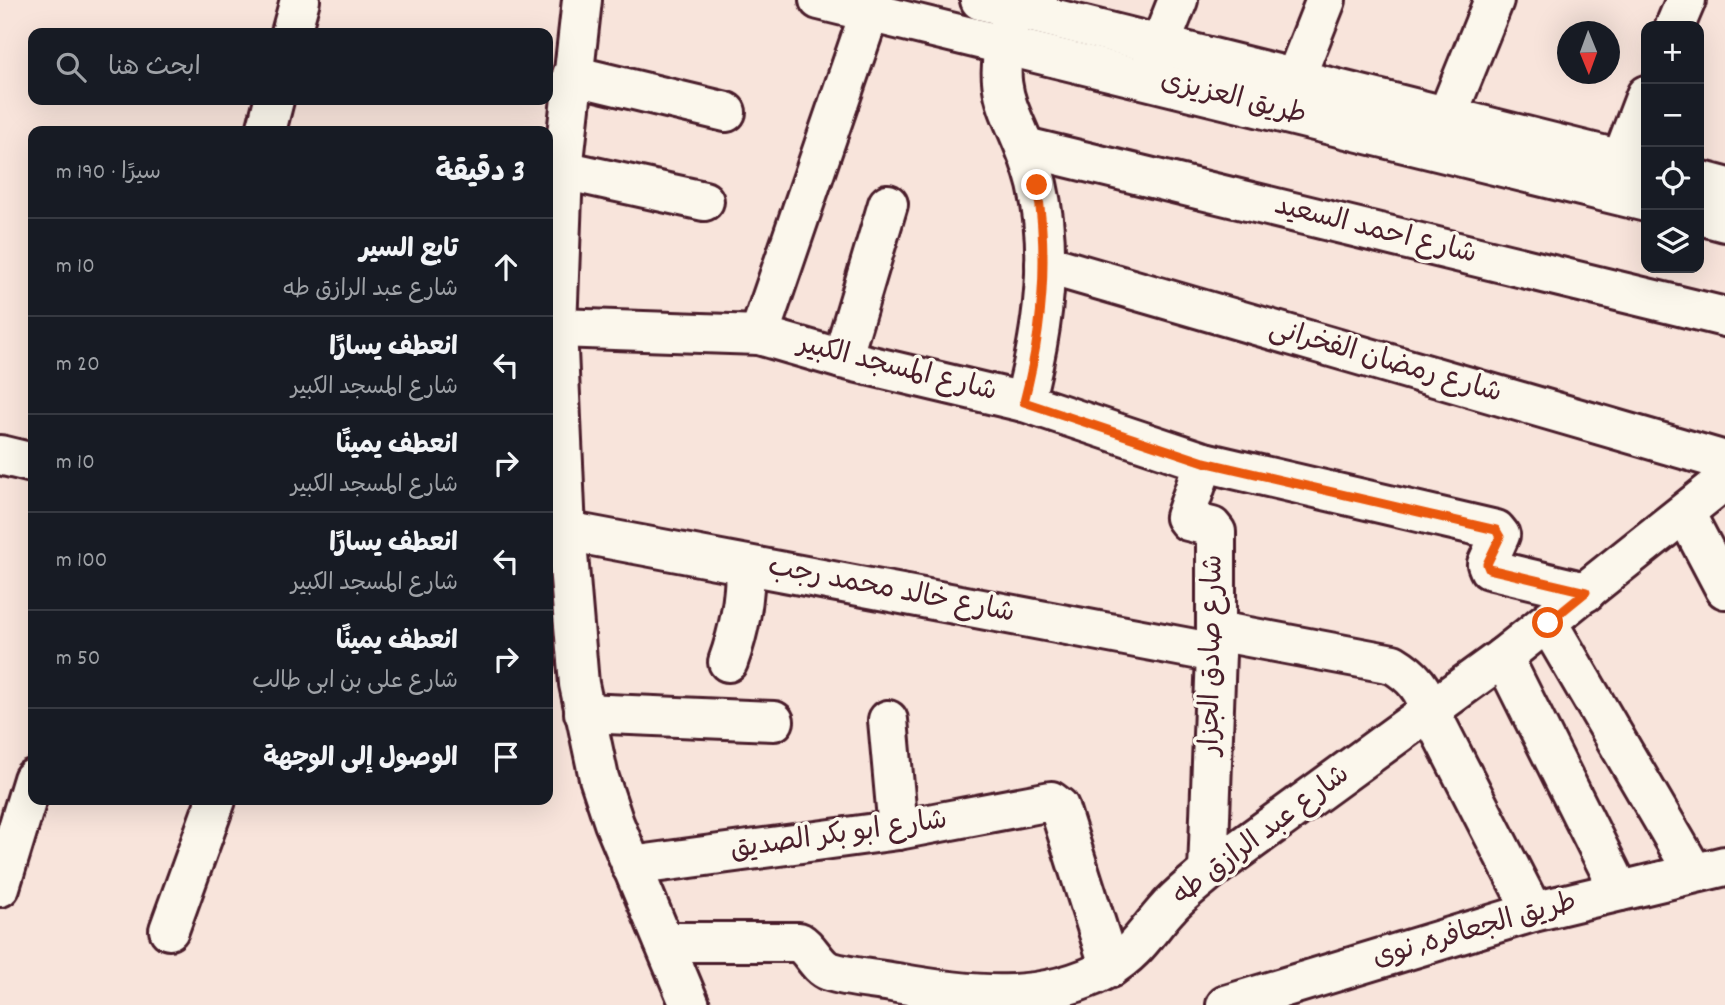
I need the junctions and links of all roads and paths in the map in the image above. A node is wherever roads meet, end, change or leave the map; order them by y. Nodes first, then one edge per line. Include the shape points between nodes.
1 (300, 0) edge
2 (582, 0) edge
3 (819, 0) edge
4 (1178, 0) edge
5 (1326, 0) edge
6 (1494, 0) edge
7 (1686, 0) edge
8 (872, 6) edge
9 (1024, 6) edge
10 (1677, 21) edge
11 (293, 28) edge
12 (1003, 44) junction
13 (1153, 62) junction
14 (1289, 94) junction
15 (273, 105) edge
16 (563, 106) edge
17 (726, 112) dead end
18 (1641, 113) edge
19 (267, 126) edge
20 (1440, 132) junction
21 (1025, 147) junction
22 (563, 170) junction
23 (1625, 172) edge
24 (1704, 181) edge
25 (1725, 187) edge
26 (1641, 195) edge
27 (704, 201) dead end
28 (888, 204) dead end
29 (1704, 216) edge
30 (1725, 222) edge
31 (1045, 264) junction
32 (1725, 317) edge
33 (557, 328) junction
34 (759, 335) junction
35 (842, 359) junction
36 (1024, 402) junction
37 (0, 455) edge
38 (1725, 461) edge
39 (28, 462) edge
40 (1204, 462) junction
41 (1725, 480) edge
42 (1685, 513) junction
43 (566, 531) junction
44 (745, 565) junction
45 (1725, 589) edge
46 (1586, 592) junction
47 (1548, 623) junction
48 (561, 636) edge
49 (1217, 642) junction
50 (1503, 657) junction
51 (728, 662) dead end
52 (1430, 711) junction
53 (584, 713) junction
54 (888, 720) dead end
55 (774, 721) dead end
56 (28, 795) edge
57 (214, 805) edge
58 (898, 830) junction
59 (631, 866) junction
60 (1709, 870) edge
61 (1208, 872) junction
62 (0, 887) edge
63 (1620, 891) junction
64 (1532, 912) junction
65 (169, 930) dead end
66 (664, 942) junction
67 (1110, 968) junction
68 (690, 1005) edge
69 (1227, 1005) edge

1 - 11 street
2 - 16 street
3 - 8 street, طريق العزيزى
4 - 13 street
5 - 14 street
6 - 20 street
7 - 10 street
8 - 12 street, طريق العزيزى
8 - 34 street
9 - 12 street
9 - 13 street, طريق العزيزى
12 - 13 street, طريق العزيزى
12 - 21 street via 999,66 1004,101
13 - 14 street, طريق العزيزى
14 - 20 street, طريق العزيزى
15 - 19 street
16 - 17 street
16 - 22 street
18 - 23 street
20 - 23 street, طريق العزيزى
21 - 31 street via 1037,185
21 - 32 street, شارع احمد السعيد
22 - 27 street
22 - 33 street
23 - 26 street, طريق العزيزى
24 - 25 street
28 - 35 street
29 - 30 street
31 - 36 street via 1035,359
31 - 38 street, شارع رمضان الفخرانى
33 - 34 street, شارع المسجد الكبير
33 - 43 street
34 - 35 street, شارع المسجد الكبير
35 - 36 street, شارع المسجد الكبير
36 - 40 street, شارع المسجد الكبير
37 - 39 street
40 - 46 street, شارع المسجد الكبير via 1496,530 1500,537 1487,564 1489,569
40 - 49 street, شارع صادق الجزار via 1185,517 1216,531
41 - 42 street, شارع عبد الرازق طه
42 - 45 street
42 - 46 street, شارع عبد الرازق طه
43 - 44 street, شارع خالد محمد رجب
43 - 48 street
44 - 49 street, شارع خالد محمد رجب
44 - 51 street via 746,598
46 - 47 street, شارع عبد الرازق طه
47 - 50 street, شارع عبد الرازق طه
47 - 60 street
48 - 53 street
49 - 52 street, شارع خالد محمد رجب via 1393,664 1418,683
49 - 61 street, شارع صادق الجزار
50 - 52 street, شارع عبد الرازق طه
50 - 63 street
52 - 61 street, شارع عبد الرازق طه
52 - 64 street, شارع خالد محمد رجب
53 - 55 street
53 - 59 street via 599,778
54 - 58 street
56 - 62 street
57 - 65 street
58 - 59 street, شارع ابو بكر الصديق
58 - 67 street, شارع ابو بكر الصديق via 1046,802 1059,807
59 - 66 street
60 - 63 street, طريق الجعافره, نوى
61 - 67 street, شارع عبد الرازق طه via 1171,904 1142,944
63 - 64 street, طريق الجعافره, نوى
64 - 69 street, طريق الجعافره, نوى
66 - 67 street, شارع عبد الرازق طه via 799,942 827,970 977,998 1047,994 1081,984
66 - 68 street

